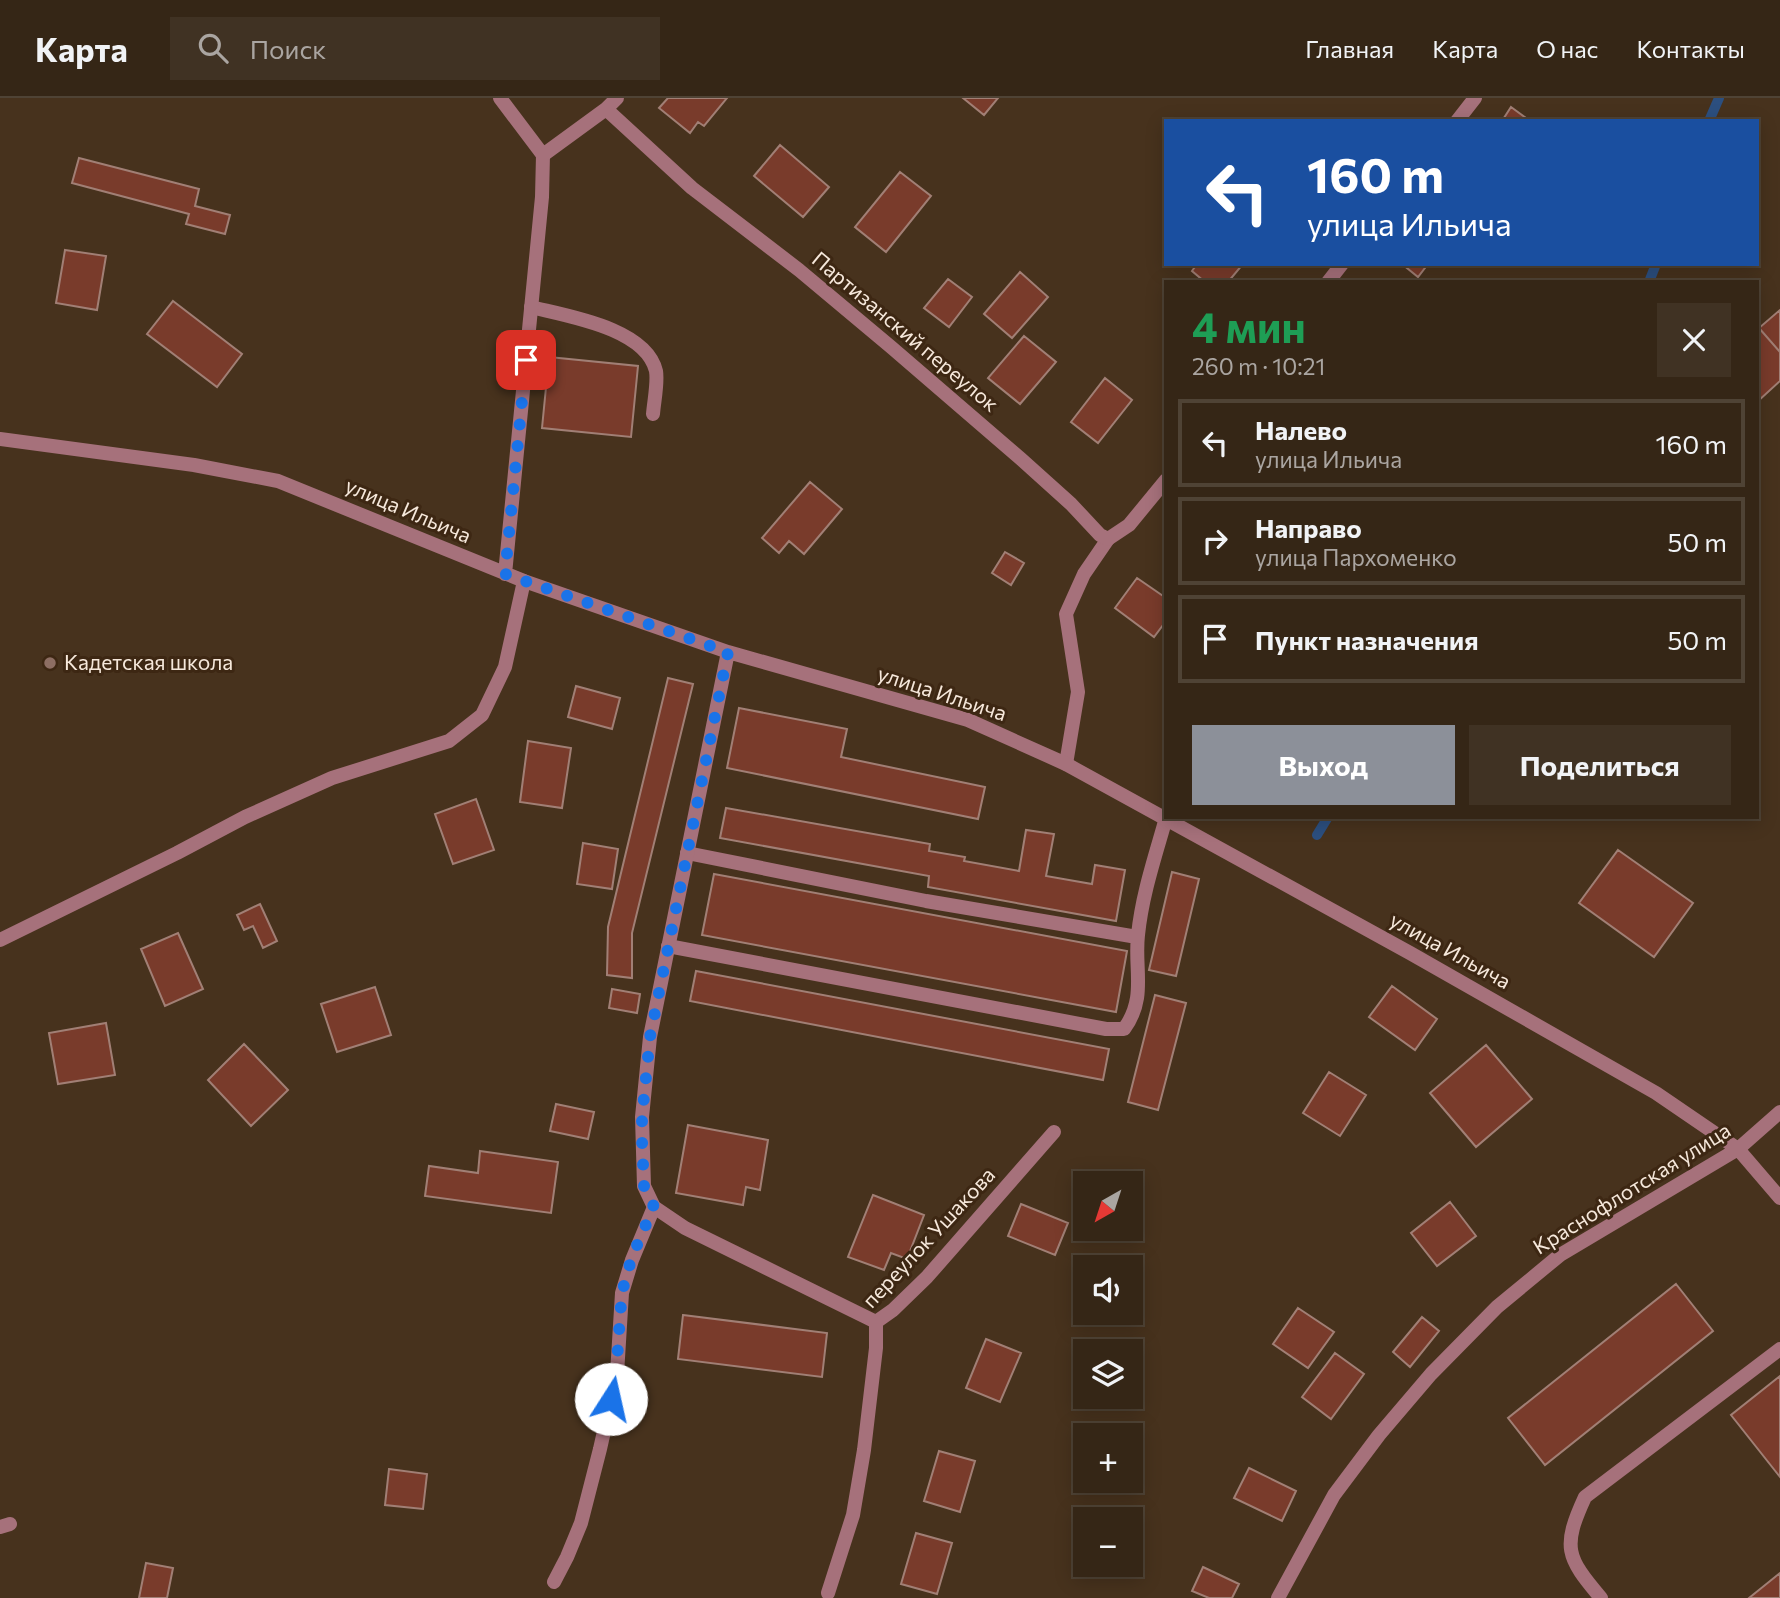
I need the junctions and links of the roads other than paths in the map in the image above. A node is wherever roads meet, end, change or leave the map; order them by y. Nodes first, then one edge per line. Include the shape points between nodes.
1 (500, 98) edge
2 (617, 98) edge
3 (1475, 98) edge
4 (606, 109) junction
5 (1459, 119) edge
6 (544, 155) junction
7 (1340, 266) edge
8 (1330, 280) edge
9 (531, 307) junction
10 (653, 414) dead end
11 (0, 439) edge
12 (1164, 482) edge
13 (1108, 539) junction
14 (505, 574) junction
15 (524, 581) junction
16 (728, 652) junction
17 (1066, 764) junction
18 (1164, 817) edge
19 (1166, 819) edge
20 (1168, 819) edge
21 (687, 853) junction
22 (1137, 937) junction
23 (0, 940) edge
24 (668, 946) junction
25 (1780, 1112) edge
26 (1054, 1132) dead end
27 (1738, 1149) junction
28 (1780, 1198) edge
29 (654, 1207) junction
30 (876, 1322) junction
31 (1780, 1349) edge
32 (554, 1582) dead end
33 (828, 1593) dead end
34 (1278, 1598) edge
35 (1601, 1598) edge

1 - 6 street
2 - 4 street
3 - 5 street
4 - 6 street
4 - 13 street, Партизанский переулок via 692,188 799,270 1021,459
6 - 9 street
7 - 8 street
9 - 10 street via 634,340 650,356 656,373
9 - 14 street
11 - 14 street, улица Ильича via 278,481
12 - 13 street via 1129,525
13 - 17 street via 1084,574 1066,614 1078,692
14 - 15 street, улица Ильича
15 - 16 street, улица Ильича
15 - 23 street via 505,667 482,715 449,741 332,778
16 - 17 street, улица Ильича via 968,720
16 - 21 street
17 - 18 street, улица Ильича
19 - 22 street
20 - 27 street, улица Ильича via 1657,1093
21 - 22 street
21 - 24 street
22 - 24 street via 1140,984 1131,1020 1124,1029
24 - 29 street via 650,1037 642,1117 644,1186
25 - 27 street, Краснофлотская улица
26 - 30 street, переулок Ушакова via 926,1277
27 - 28 street, улица Ильича
27 - 34 street, Краснофлотская улица via 1560,1255 1497,1307 1379,1435 1334,1495
29 - 30 street via 685,1228
29 - 32 street via 622,1293 617,1374 581,1523
30 - 33 street, переулок Ушакова via 853,1515
31 - 35 street via 1586,1497 1573,1523 1569,1550 1576,1570

